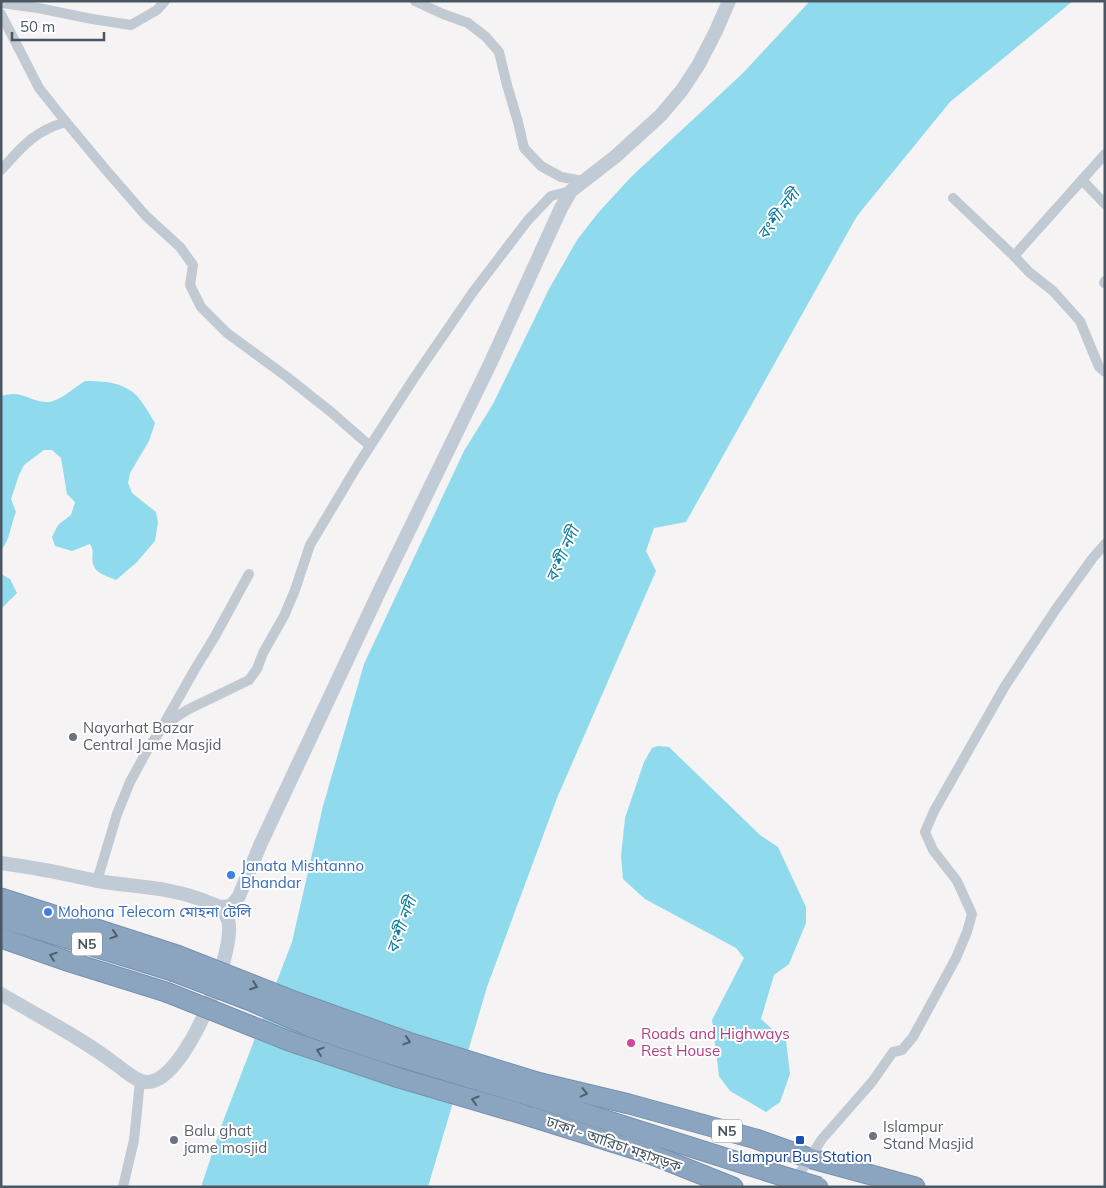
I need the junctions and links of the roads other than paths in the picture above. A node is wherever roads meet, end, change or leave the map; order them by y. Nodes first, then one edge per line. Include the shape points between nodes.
1 (165, 1) edge
2 (414, 1) edge
3 (728, 1) edge
4 (1, 3) edge
5 (427, 3) edge
6 (1, 14) edge
7 (66, 122) junction
8 (1105, 154) edge
9 (1, 170) edge
10 (1082, 180) junction
11 (583, 181) junction
12 (571, 191) junction
13 (953, 198) dead end
14 (1105, 204) edge
15 (1014, 256) junction
16 (1105, 372) edge
17 (370, 446) junction
18 (1105, 544) edge
19 (250, 574) dead end
20 (164, 725) junction
21 (1, 863) edge
22 (97, 881) junction
23 (1, 898) edge
24 (219, 907) junction
25 (1, 918) edge
26 (1, 938) edge
27 (174, 963) junction
28 (1, 994) edge
29 (140, 1081) junction
30 (537, 1090) junction
31 (809, 1158) junction
32 (785, 1181) edge
33 (123, 1187) edge
34 (732, 1187) edge
35 (819, 1187) edge
36 (915, 1187) edge

1 - 4 street via 157,10 131,25
2 - 5 street
3 - 11 street via 699,64 682,90 661,115
5 - 11 street via 443,14 468,23 499,52 524,148 541,166 561,177
6 - 7 street via 39,88
7 - 9 street via 32,138
7 - 17 street via 146,216 180,247 193,265 190,285 201,307 227,333 287,377
8 - 10 street
10 - 14 street
10 - 15 street
11 - 12 street
12 - 17 street via 551,196 528,220 473,292
12 - 24 street via 261,843 239,896 231,906
13 - 15 street
15 - 16 street via 1054,291 1080,321 1099,367
17 - 20 street via 310,544 284,616 249,680
18 - 31 street via 1056,609 1005,686 934,811 926,832 932,850 957,881 972,914 956,958 913,1038 902,1050 894,1052
19 - 20 street
20 - 22 street via 130,782
21 - 22 street
22 - 24 street via 156,888 193,896
23 -> 27 highway
24 - 29 street via 230,924 229,942 206,1012 172,1066 161,1077 150,1082
25 - 27 highway, N5
34 -> 26 highway, ঢাকা - আরিচা মহাসড়ক / N5, bridge via 650,1154 399,1078 298,1044 166,992
27 - 30 highway, bridge via 298,1003
28 - 29 street via 101,1053
29 - 33 street via 134,1140
30 -> 31 highway, N5 via 629,1104 756,1139
30 - 32 highway, N5
31 - 32 street
31 - 36 highway, N5
32 - 35 highway, N5, bridge

